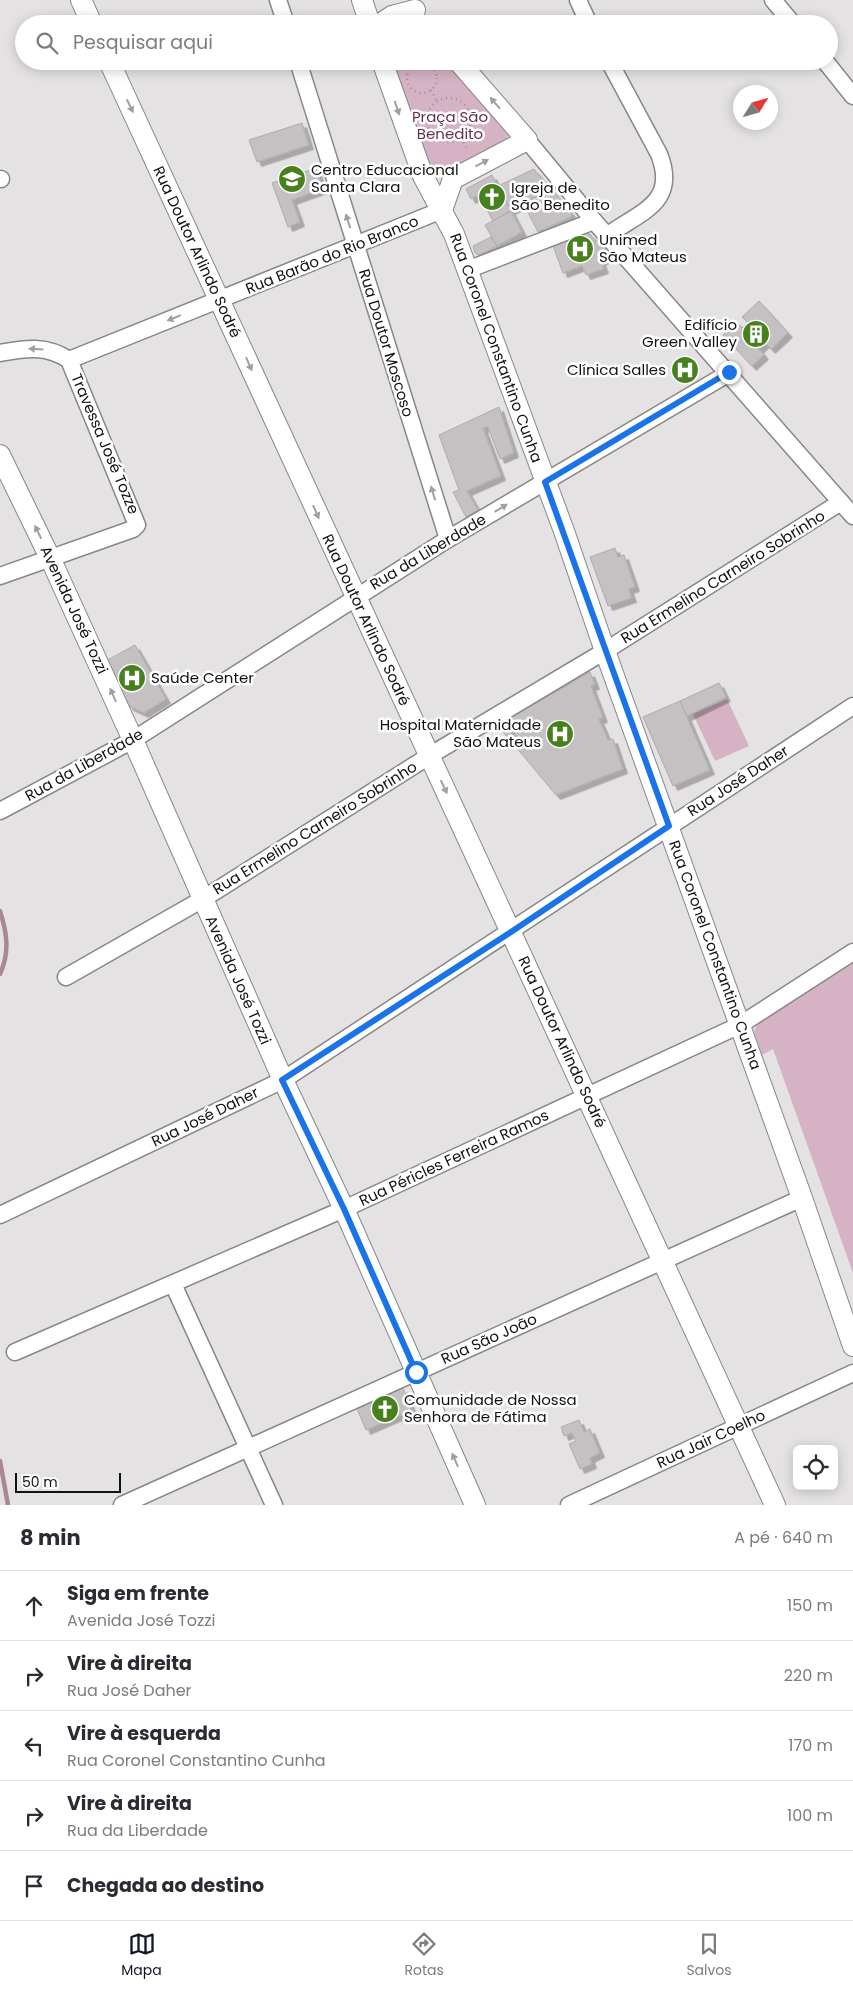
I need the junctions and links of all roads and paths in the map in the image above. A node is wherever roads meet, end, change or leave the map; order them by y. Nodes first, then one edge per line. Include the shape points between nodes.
1 (81, 0) edge
2 (278, 0) edge
3 (362, 0) edge
4 (578, 0) edge
5 (773, 0) edge
6 (416, 11) edge
7 (88, 15) edge
8 (283, 15) edge
9 (367, 15) edge
10 (397, 15) edge
11 (585, 15) edge
12 (786, 15) edge
13 (113, 70) edge
14 (301, 70) edge
15 (385, 70) edge
16 (410, 70) edge
17 (434, 70) edge
18 (466, 70) edge
19 (614, 70) edge
20 (832, 70) edge
21 (431, 90) junction
22 (853, 96) edge
23 (437, 101) junction
24 (527, 140) junction
25 (423, 176) junction
26 (453, 179) junction
27 (442, 210) junction
28 (594, 221) junction
29 (608, 236) junction
30 (356, 246) junction
31 (467, 270) junction
32 (219, 299) junction
33 (0, 353) edge
34 (69, 360) junction
35 (729, 372) junction
36 (0, 456) edge
37 (545, 482) junction
38 (841, 502) junction
39 (853, 516) edge
40 (448, 539) junction
41 (51, 560) junction
42 (0, 576) edge
43 (355, 597) junction
44 (604, 651) junction
45 (853, 706) edge
46 (133, 740) junction
47 (430, 756) junction
48 (0, 811) edge
49 (669, 826) junction
50 (203, 899) junction
51 (511, 932) junction
52 (853, 952) edge
53 (66, 977) dead end
54 (740, 1025) junction
55 (282, 1080) junction
56 (588, 1096) junction
57 (802, 1198) junction
58 (344, 1209) junction
59 (0, 1215) edge
60 (663, 1261) junction
61 (173, 1284) junction
62 (853, 1346) edge
63 (15, 1352) dead end
64 (416, 1372) junction
65 (853, 1373) edge
66 (738, 1427) junction
67 (248, 1447) junction
68 (122, 1505) edge
69 (274, 1505) edge
70 (475, 1505) edge
71 (569, 1505) edge
72 (775, 1505) edge

1 - 7 street
2 - 8 street
3 - 9 street
4 - 11 street
5 - 12 street
6 - 10 street
13 -> 32 street, Rua Doutor Arlindo Sodré
30 -> 14 street, Rua Doutor Moscoso
15 -> 25 street, Rua Coronel Constantino Cunha
16 - 21 path via 409,86 417,92
17 - 21 path via 436,82
24 -> 18 street
19 - 29 street via 659,154 665,170 665,186 659,199
20 - 22 street
21 - 23 path
23 - 23 path via 454,98 470,113 469,128 459,139 438,139 429,129 427,115
26 -> 24 street
24 - 28 street
25 - 26 street
25 - 27 street, Rua Coronel Constantino Cunha
26 - 27 street
27 - 30 street, Rua Barão do Rio Branco
27 - 31 street, Rua Coronel Constantino Cunha
28 - 29 street
28 - 31 street
29 - 35 street
30 - 32 street, Rua Barão do Rio Branco
40 -> 30 street, Rua Doutor Moscoso
31 - 37 street, Rua Coronel Constantino Cunha
32 -> 34 street, Rua Barão do Rio Branco
32 -> 43 street, Rua Doutor Arlindo Sodré
34 -> 33 street via 60,354 35,348
34 - 41 street, Travessa José Tozze via 138,520 136,527
35 - 37 street, Rua da Liberdade
35 - 38 street
41 -> 36 street, Avenida José Tozzi
40 -> 37 street, Rua da Liberdade
37 - 44 street, Rua Coronel Constantino Cunha
38 - 39 street
38 - 44 street, Rua Ermelino Carneiro Sobrinho
40 - 43 street, Rua da Liberdade
41 - 42 street
46 -> 41 street, Avenida José Tozzi
43 - 46 street, Rua da Liberdade
43 - 47 street, Rua Doutor Arlindo Sodré
44 - 47 street, Rua Ermelino Carneiro Sobrinho
44 - 49 street, Rua Coronel Constantino Cunha
45 - 49 street, Rua José Daher
46 - 48 street, Rua da Liberdade
46 - 50 street, Avenida José Tozzi
47 - 50 street, Rua Ermelino Carneiro Sobrinho
47 -> 51 street, Rua Doutor Arlindo Sodré
49 - 51 street, Rua José Daher
49 - 54 street, Rua Coronel Constantino Cunha
50 - 53 street, Rua Ermelino Carneiro Sobrinho
50 - 55 street, Avenida José Tozzi
51 - 55 street, Rua José Daher
51 - 56 street, Rua Doutor Arlindo Sodré
52 - 54 street, Rua Péricles Ferreira Ramos
54 - 56 street, Rua Péricles Ferreira Ramos
54 - 57 street, Rua Coronel Constantino Cunha
55 - 58 street, Avenida José Tozzi
55 - 59 street, Rua José Daher
56 - 58 street, Rua Péricles Ferreira Ramos
56 - 60 street, Rua Doutor Arlindo Sodré
57 - 60 street, Rua São João
57 - 62 street, Rua Coronel Constantino Cunha
58 - 61 street, Rua Péricles Ferreira Ramos
58 - 64 street, Avenida José Tozzi
60 - 64 street, Rua São João
60 - 66 street, Rua Doutor Arlindo Sodré
61 - 63 street, Rua Péricles Ferreira Ramos
61 - 67 street
64 - 67 street, Rua São João
70 -> 64 street, Avenida José Tozzi
65 - 66 street, Rua Jair Coelho
66 - 71 street, Rua Jair Coelho
66 - 72 street, Rua Doutor Arlindo Sodré
67 - 68 street, Rua São João
67 - 69 street

